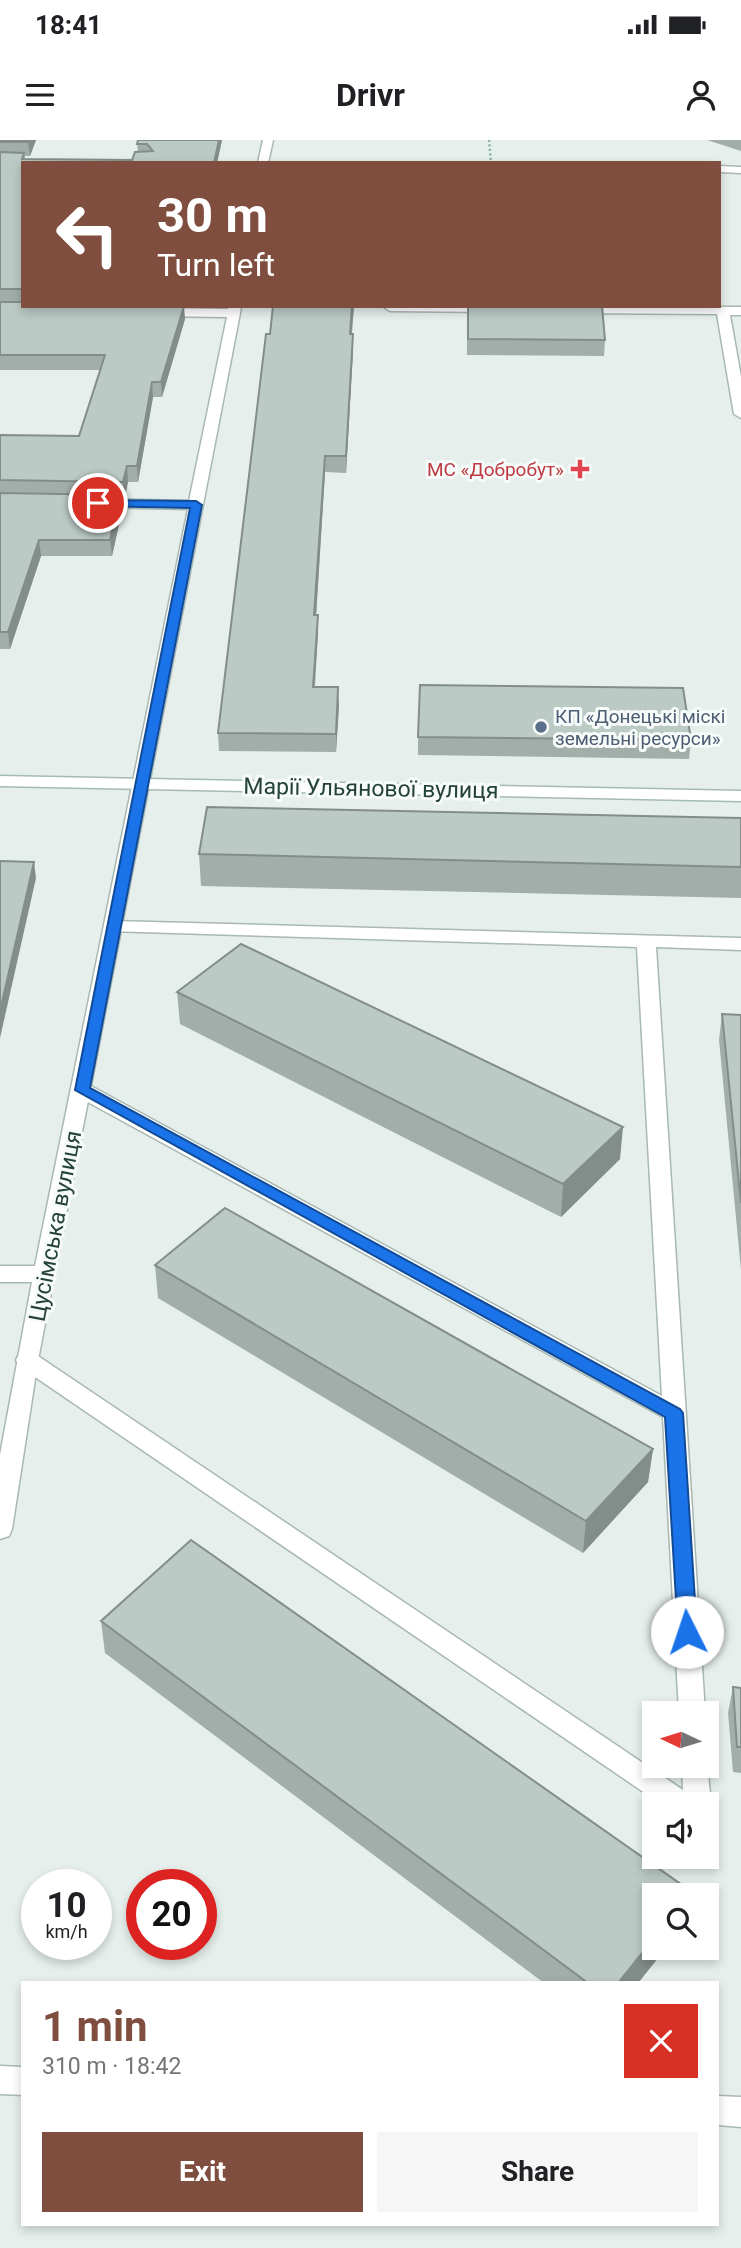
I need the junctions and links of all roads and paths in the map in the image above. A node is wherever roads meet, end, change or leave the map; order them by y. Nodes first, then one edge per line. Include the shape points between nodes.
1 (268, 140) edge
2 (489, 140) edge
3 (263, 161) edge
4 (491, 161) edge
5 (721, 169) edge
6 (741, 170) edge
7 (446, 308) edge
8 (234, 309) edge
9 (501, 309) edge
10 (556, 309) edge
11 (723, 310) junction
12 (741, 311) edge
13 (138, 312) edge
14 (741, 414) edge
15 (79, 503) edge
16 (196, 505) junction
17 (0, 782) edge
18 (142, 783) junction
19 (741, 796) edge
20 (113, 927) junction
21 (646, 941) junction
22 (741, 944) edge
23 (82, 1090) junction
24 (0, 1274) edge
25 (45, 1274) junction
26 (27, 1360) junction
27 (674, 1413) junction
28 (0, 1529) edge
29 (691, 1701) edge
30 (664, 1792) edge
31 (0, 2080) edge
32 (21, 2081) edge
33 (719, 2111) edge
34 (741, 2112) edge

1 - 3 street
2 - 4 path
5 - 6 street
7 - 9 street
8 - 13 street
8 - 16 street, Цусімська вулиця
10 - 11 street
11 - 12 street
11 - 14 street
15 - 16 street
16 - 18 street, Цусімська вулиця
17 - 18 street, Марії Ульянової вулиця
18 - 19 street, Марії Ульянової вулиця
18 - 20 street, Цусімська вулиця
20 - 21 street
20 - 23 street, Цусімська вулиця
21 - 22 street
21 - 27 street
23 - 25 street, Цусімська вулиця
23 - 27 street
24 - 25 street
25 - 26 street, Цусімська вулиця
26 - 28 street, Цусімська вулиця
26 - 30 street
27 - 29 street
31 - 32 street
33 - 34 street

